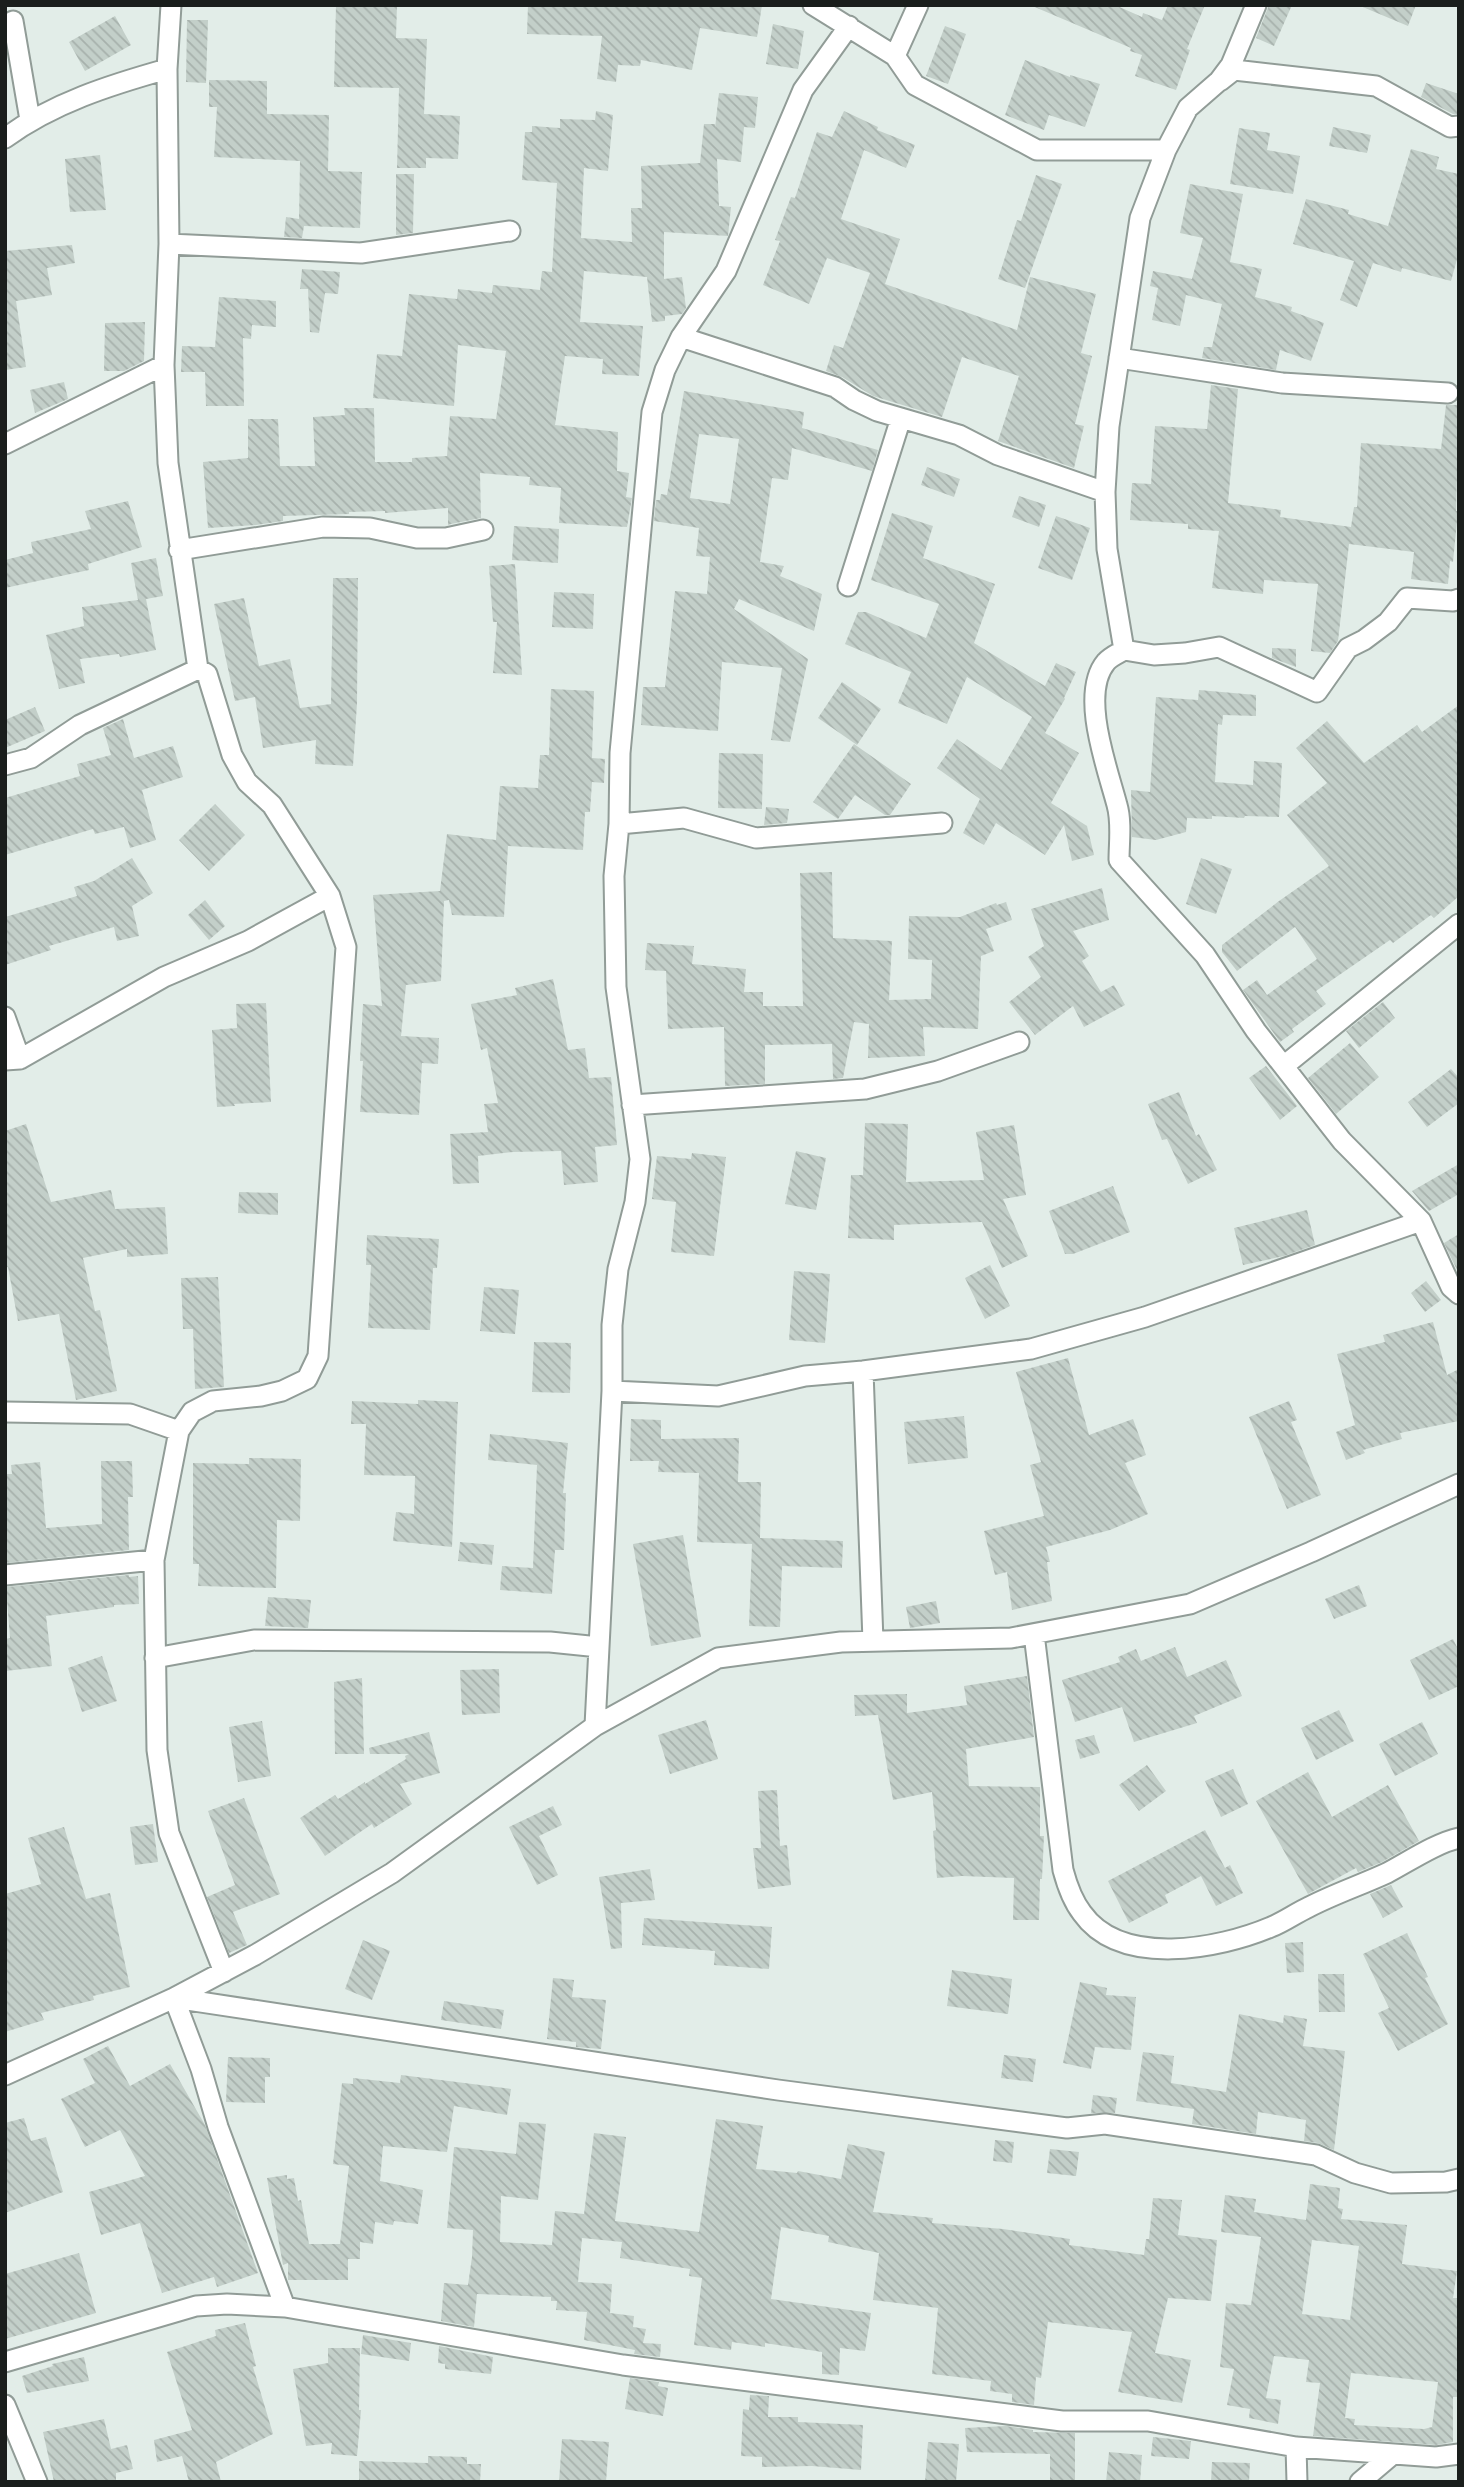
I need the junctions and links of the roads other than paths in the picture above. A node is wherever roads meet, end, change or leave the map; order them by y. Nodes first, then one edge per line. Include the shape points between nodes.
1 (171, 5) edge
2 (813, 5) edge
3 (918, 5) edge
4 (1256, 5) edge
5 (13, 21) dead end
6 (849, 26) junction
7 (895, 56) junction
8 (167, 69) junction
9 (1219, 82) junction
10 (30, 120) junction
11 (1459, 127) edge
12 (5, 138) edge
13 (1166, 150) junction
14 (510, 232) dead end
15 (169, 244) junction
16 (681, 337) junction
17 (1119, 358) junction
18 (164, 365) junction
19 (1448, 393) dead end
20 (901, 418) junction
21 (5, 444) edge
22 (1105, 492) junction
23 (483, 530) dead end
24 (179, 550) junction
25 (848, 586) dead end
26 (1459, 599) edge
27 (1124, 650) junction
28 (198, 669) junction
29 (5, 765) edge
30 (942, 823) dead end
31 (619, 824) junction
32 (330, 896) junction
33 (1459, 924) edge
34 (5, 1017) edge
35 (1019, 1042) dead end
36 (13, 1060) edge
37 (1285, 1065) junction
38 (632, 1105) junction
39 (1421, 1221) junction
40 (1459, 1294) edge
41 (863, 1371) junction
42 (612, 1391) junction
43 (5, 1412) edge
44 (178, 1431) junction
45 (1459, 1484) edge
46 (154, 1560) junction
47 (5, 1575) edge
48 (1034, 1634) junction
49 (873, 1641) junction
50 (599, 1647) junction
51 (155, 1658) junction
52 (595, 1726) junction
53 (1459, 1838) edge
54 (224, 1972) junction
55 (174, 1998) junction
56 (5, 2076) edge
57 (1459, 2179) edge
58 (285, 2307) junction
59 (5, 2362) edge
60 (5, 2405) edge
61 (1296, 2447) junction
62 (1393, 2454) junction
63 (1459, 2454) edge
64 (37, 2482) edge
65 (1297, 2482) edge
66 (1360, 2482) edge

1 - 8 street
2 - 6 street
3 - 7 street
4 - 9 street
5 - 10 street
6 - 7 street
6 - 16 street via 803,90 726,271
7 - 13 street via 915,85 1037,150
8 - 10 street via 103,87
8 - 15 street
9 - 11 street via 1234,70 1376,86 1450,127
9 - 13 street via 1188,108
10 - 12 street
13 - 17 street via 1140,218
14 - 15 street via 361,253
15 - 18 street
16 - 20 street via 835,387 877,411
16 - 31 street via 652,412 620,753
17 - 19 street via 1282,383
17 - 22 street
18 - 21 street
18 - 24 street via 168,463
20 - 22 street via 959,435 998,456
20 - 25 street
22 - 27 street via 1107,549
23 - 24 street via 417,538 370,528 323,527
24 - 28 street
26 - 27 street via 1407,598 1388,622 1348,648 1317,692 1219,647 1154,655
27 - 37 street via 1106,662 1098,679 1096,709 1118,808 1119,860 1205,955
28 - 29 street via 80,725 31,758
28 - 32 street via 207,674 232,755 247,782 272,805
30 - 31 street via 756,838 684,818
31 - 38 street via 614,876 616,987
32 - 36 street via 248,941 164,977
32 - 44 street via 346,947 318,1356 307,1379 261,1396 213,1401 192,1412
33 - 37 street
34 - 36 street
35 - 38 street via 938,1071 865,1089
37 - 39 street via 1342,1141
38 - 42 street via 640,1159 635,1202 618,1269
39 - 40 street via 1451,1287
39 - 41 street via 1145,1317 1031,1349
41 - 42 street via 805,1376 718,1396
41 - 49 street
42 - 50 street
43 - 44 street via 130,1414
44 - 46 street
45 - 48 street via 1190,1604
46 - 47 street
46 - 51 street
48 - 49 street
48 - 53 street via 1062,1870 1083,1916 1103,1932 1149,1949 1173,1950 1237,1938 1272,1927
49 - 52 street via 718,1658
50 - 51 street via 550,1642 254,1640
50 - 52 street
51 - 54 street via 157,1750 169,1833
52 - 54 street via 392,1873
54 - 55 street
55 - 56 street
55 - 57 street via 778,2090 1067,2128 1105,2124 1316,2155 1391,2183
55 - 58 street
58 - 59 street via 195,2306
58 - 61 street via 623,2365 1062,2421 1149,2421
60 - 64 street
61 - 62 street
61 - 65 street
62 - 63 street
62 - 66 street

